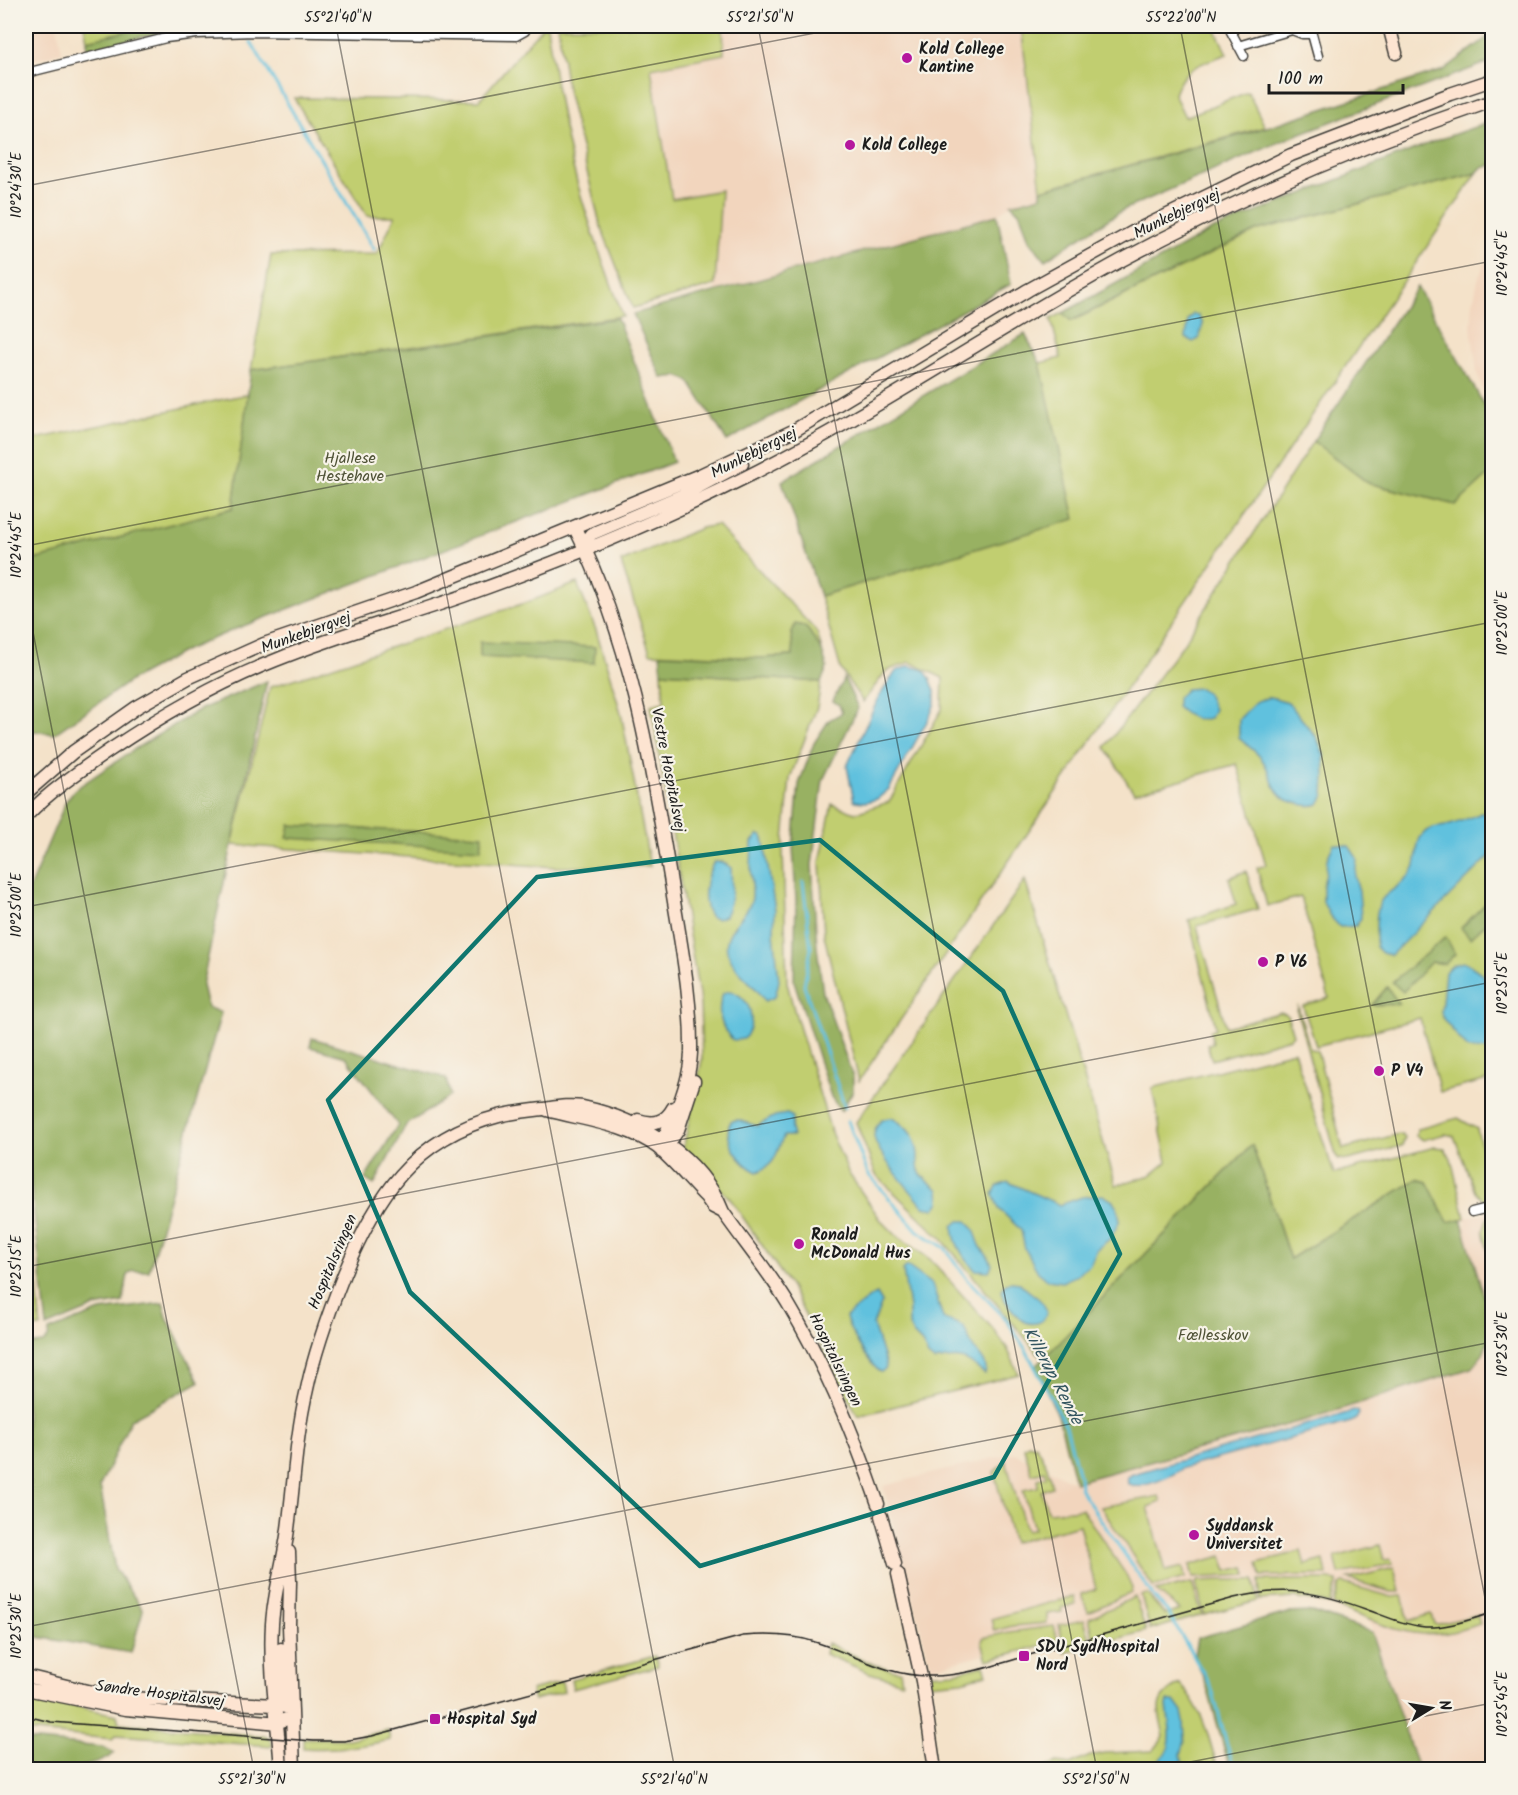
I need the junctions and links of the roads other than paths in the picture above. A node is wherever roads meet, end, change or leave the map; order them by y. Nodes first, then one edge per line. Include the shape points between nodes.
1 (528, 26) edge
2 (1228, 26) edge
3 (1389, 26) edge
4 (392, 29) edge
5 (1238, 46) junction
6 (1396, 53) dead end
7 (1244, 56) dead end
8 (1318, 56) dead end
9 (26, 73) edge
10 (1492, 80) edge
11 (1492, 101) edge
12 (827, 411) junction
13 (575, 528) junction
14 (586, 550) junction
15 (26, 793) edge
16 (26, 816) edge
17 (691, 1028) junction
18 (543, 1109) junction
19 (609, 1114) junction
20 (664, 1146) junction
21 (1492, 1206) edge
22 (1472, 1212) dead end
23 (288, 1531) junction
24 (26, 1676) edge
25 (26, 1689) edge
26 (282, 1715) junction
27 (282, 1770) edge
28 (288, 1770) edge
29 (294, 1770) edge
30 (935, 1770) edge

1 - 4 street via 516,36
2 - 5 street
3 - 6 street
4 - 9 street via 197,34
5 - 7 street
5 - 8 street via 1292,30 1312,34
10 - 12 street, Munkebjergvej via 1291,155 1133,232
11 - 14 street, Munkebjergvej via 1352,152 1198,222 1122,261 810,443
12 - 13 street, Munkebjergvej via 700,475
12 - 14 street via 812,428 683,495 591,534
13 - 14 street, Vestre Hospitalsvej
13 - 15 street, Munkebjergvej via 416,591 264,644 188,678 82,745
14 - 16 street, Munkebjergvej via 276,660 215,687 147,724 86,766
14 - 17 street, Vestre Hospitalsvej via 639,706 682,950
17 - 19 street via 681,1083 671,1112 658,1122 649,1123
17 - 20 street, Vestre Hospitalsvej via 687,1083
18 - 19 street, Hospitalsringen via 575,1106
18 - 20 street, Hospitalsringen via 600,1122
18 - 23 street, Hospitalsringen via 508,1113 457,1130 428,1148 383,1196 356,1247 318,1346 306,1390
19 - 20 street, Hospitalsringen via 644,1129
20 - 30 street, Hospitalsringen via 702,1176 786,1301 849,1426 897,1569 922,1681
21 - 22 street
23 - 26 street, Hospitalsringen via 289,1625
23 - 26 street, Hospitalsringen via 279,1581
24 - 26 street, Søndre Hospitalsvej via 128,1698
25 - 26 street, Søndre Hospitalsvej via 87,1703 153,1711
26 - 27 street, Hospitalsringen
26 - 28 street
26 - 29 street, Hospitalsringen

